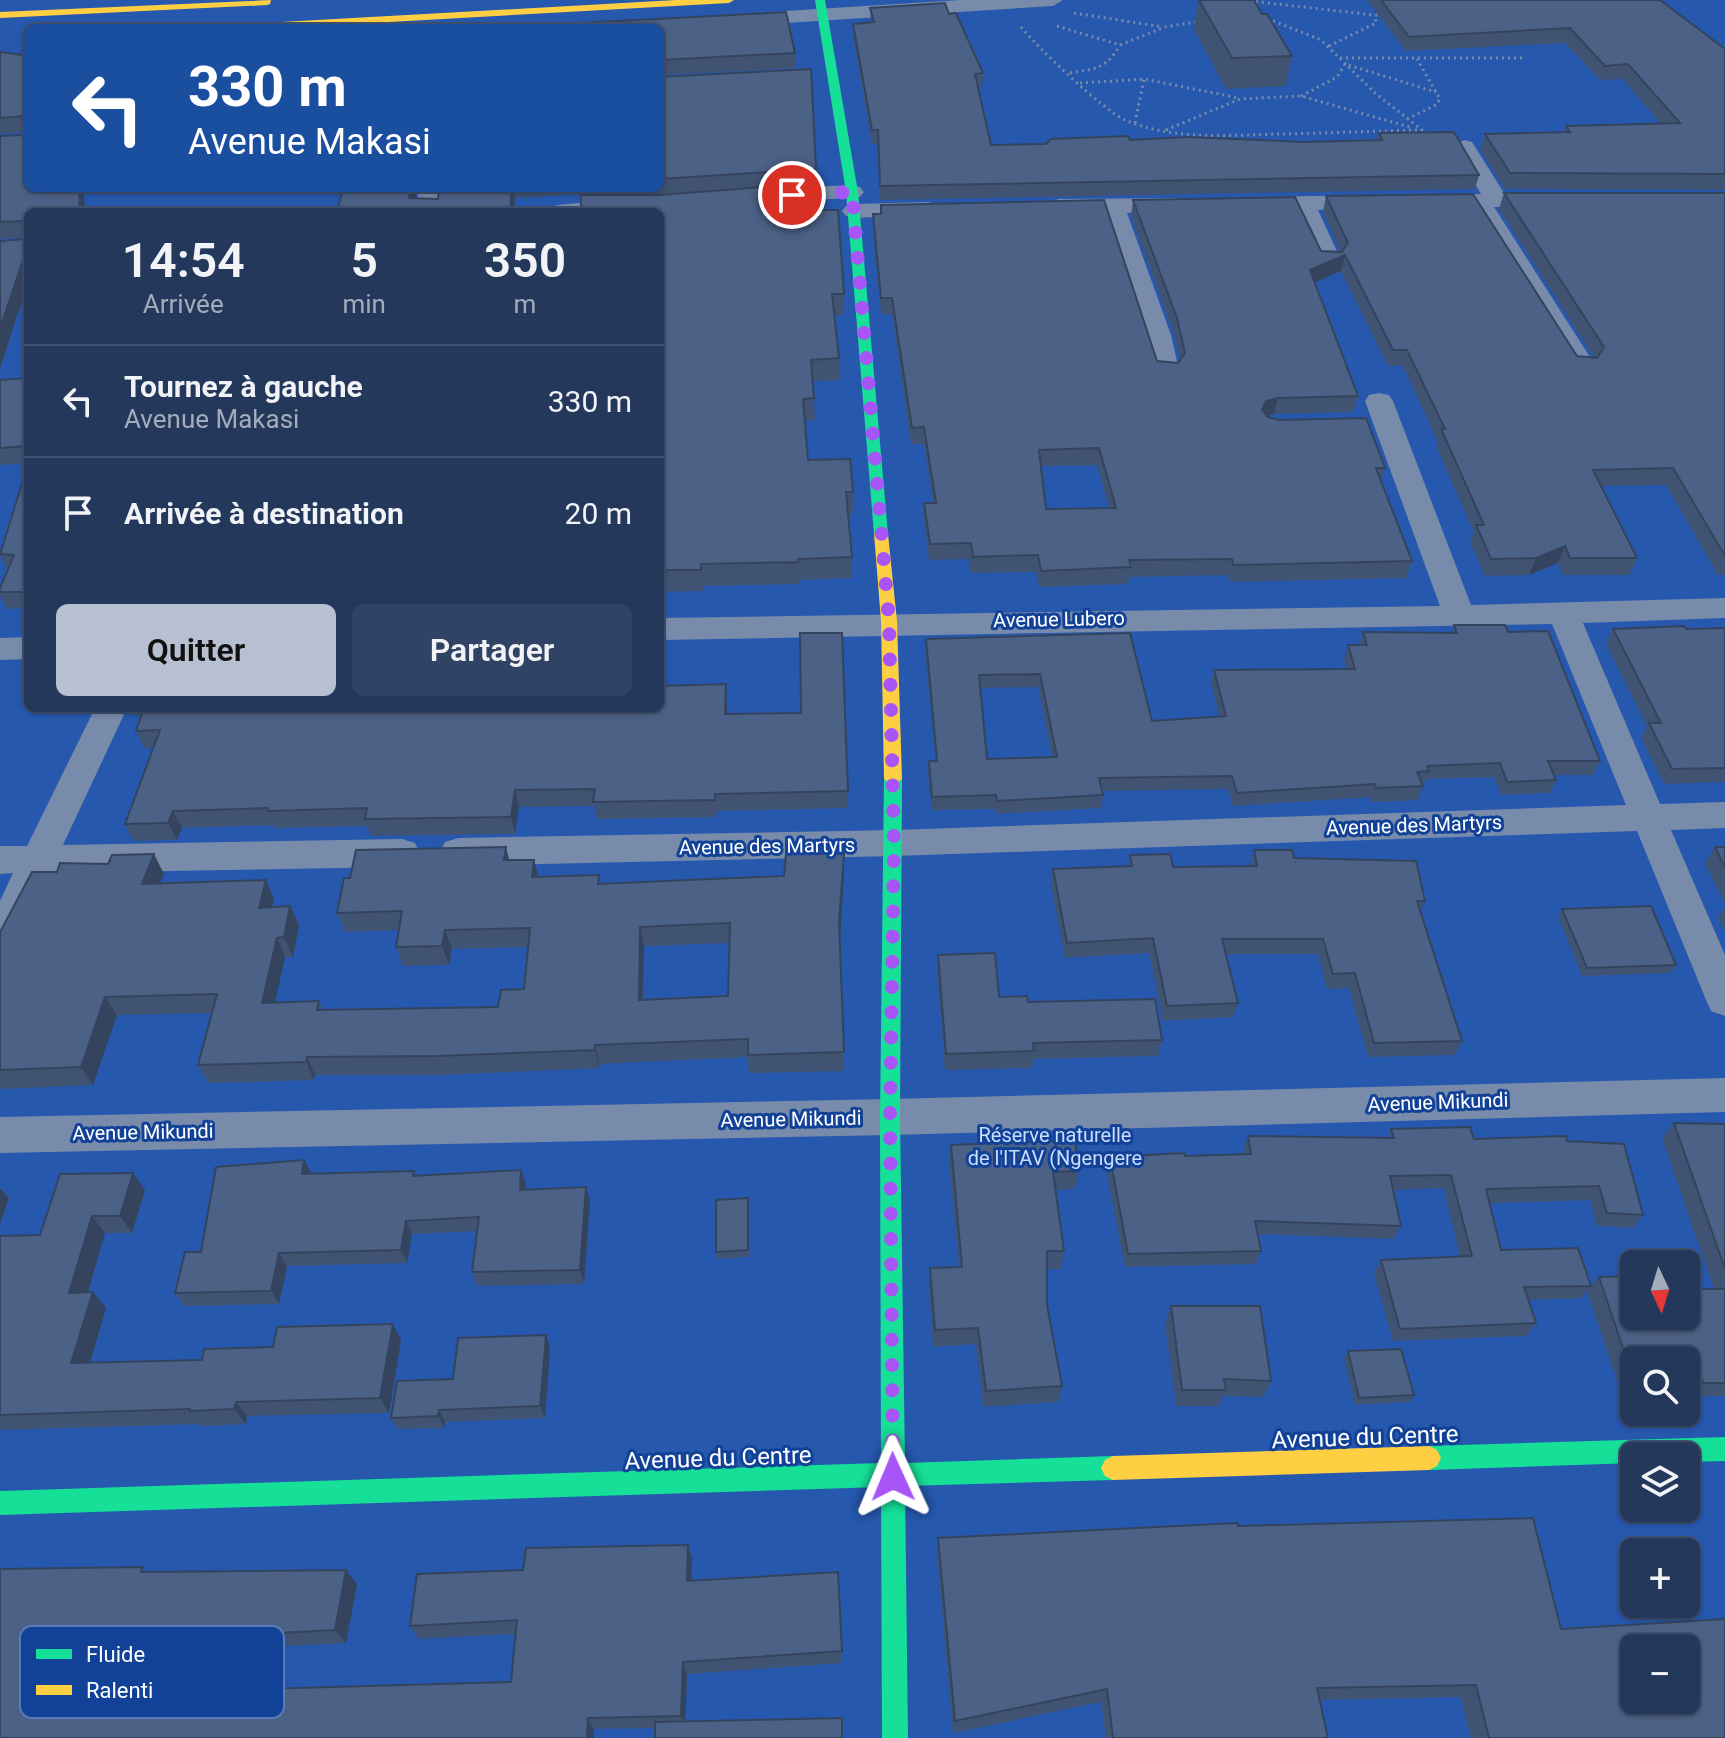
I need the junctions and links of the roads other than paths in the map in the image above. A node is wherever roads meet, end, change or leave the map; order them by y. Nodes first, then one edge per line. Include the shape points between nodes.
1 (729, 0) edge
2 (282, 1) edge
3 (987, 2) edge
4 (821, 6) edge
5 (1061, 6) edge
6 (0, 15) edge
7 (724, 21) edge
8 (300, 24) edge
9 (1464, 147) edge
10 (747, 198) edge
11 (1573, 199) edge
12 (1487, 200) junction
13 (853, 201) junction
14 (657, 203) edge
15 (1303, 203) junction
16 (1113, 206) junction
17 (1037, 207) edge
18 (602, 208) edge
19 (946, 208) edge
20 (1329, 260) edge
21 (1582, 365) edge
22 (1166, 370) edge
23 (1355, 423) edge
24 (1725, 608) edge
25 (1459, 614) junction
26 (1564, 615) junction
27 (889, 621) junction
28 (664, 629) edge
29 (24, 648) edge
30 (0, 649) edge
31 (109, 712) edge
32 (1725, 815) edge
33 (1650, 817) junction
34 (894, 843) junction
35 (0, 860) edge
36 (40, 860) junction
37 (0, 939) edge
38 (1725, 1000) edge
39 (1725, 1095) edge
40 (890, 1117) junction
41 (0, 1135) edge
42 (1725, 1449) edge
43 (893, 1477) junction
44 (0, 1503) edge
45 (895, 1738) edge

1 - 8 street
2 - 6 street
3 - 4 street
3 - 5 street
4 - 7 street
4 - 13 street via 825,75
9 - 12 street
10 - 13 street
11 - 12 street
12 - 15 street
12 - 21 street
13 - 19 street
13 - 27 street
14 - 18 street
15 - 16 street
15 - 20 street
16 - 17 street
16 - 22 street
23 - 25 street via 1383,412
24 - 26 street, Avenue Lubero
25 - 26 street, Avenue Lubero
25 - 27 street, Avenue Lubero
26 - 33 street
27 - 28 street, Avenue Lubero
27 - 34 street
29 - 30 street
31 - 36 street
32 - 33 street, Avenue des Martyrs
33 - 34 street, Avenue des Martyrs
33 - 38 street
34 - 36 street, Avenue des Martyrs
34 - 40 street
35 - 36 street, Avenue des Martyrs
36 - 37 street
39 - 40 street, Avenue Mikundi
40 - 41 street, Avenue Mikundi
40 - 43 street
42 - 43 street, Avenue du Centre
43 - 44 street, Avenue du Centre
43 - 45 street

